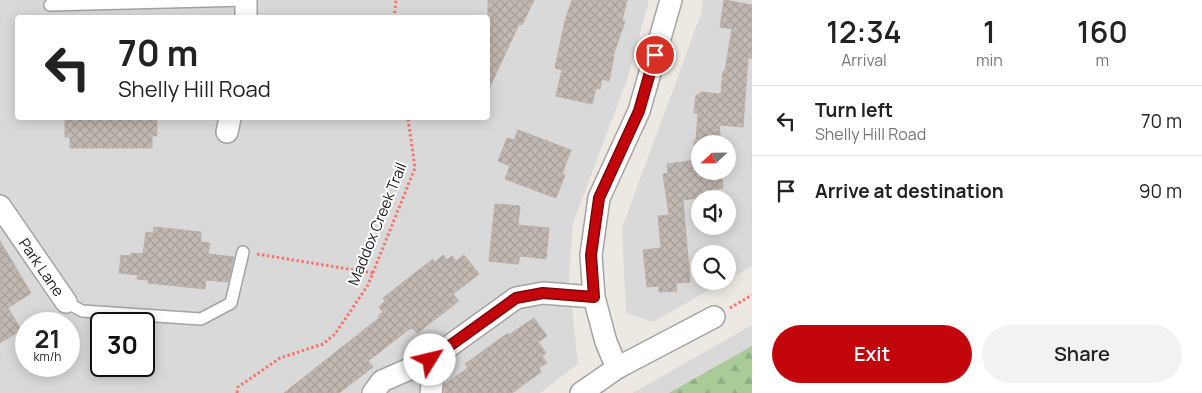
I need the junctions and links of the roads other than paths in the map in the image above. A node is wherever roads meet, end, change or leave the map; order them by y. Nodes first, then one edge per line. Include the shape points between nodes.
1 (246, 0) edge
2 (671, 0) edge
3 (50, 5) dead end
4 (246, 15) edge
5 (0, 206) edge
6 (243, 252) road end
7 (594, 297) junction
8 (66, 302) joint
9 (714, 317) road end
10 (430, 360) junction
11 (617, 368) junction
12 (372, 393) edge
13 (431, 393) edge
14 (581, 393) edge

1 - 3 lane
1 - 4 street
2 - 7 street via 639,111 599,198 591,255
5 - 8 street, Park Lane
6 - 8 lane via 231,303 202,319 82,311
7 - 10 street via 543,293 516,298
7 - 11 street
9 - 11 street
10 - 12 street via 382,381
10 - 13 street
11 - 14 street

